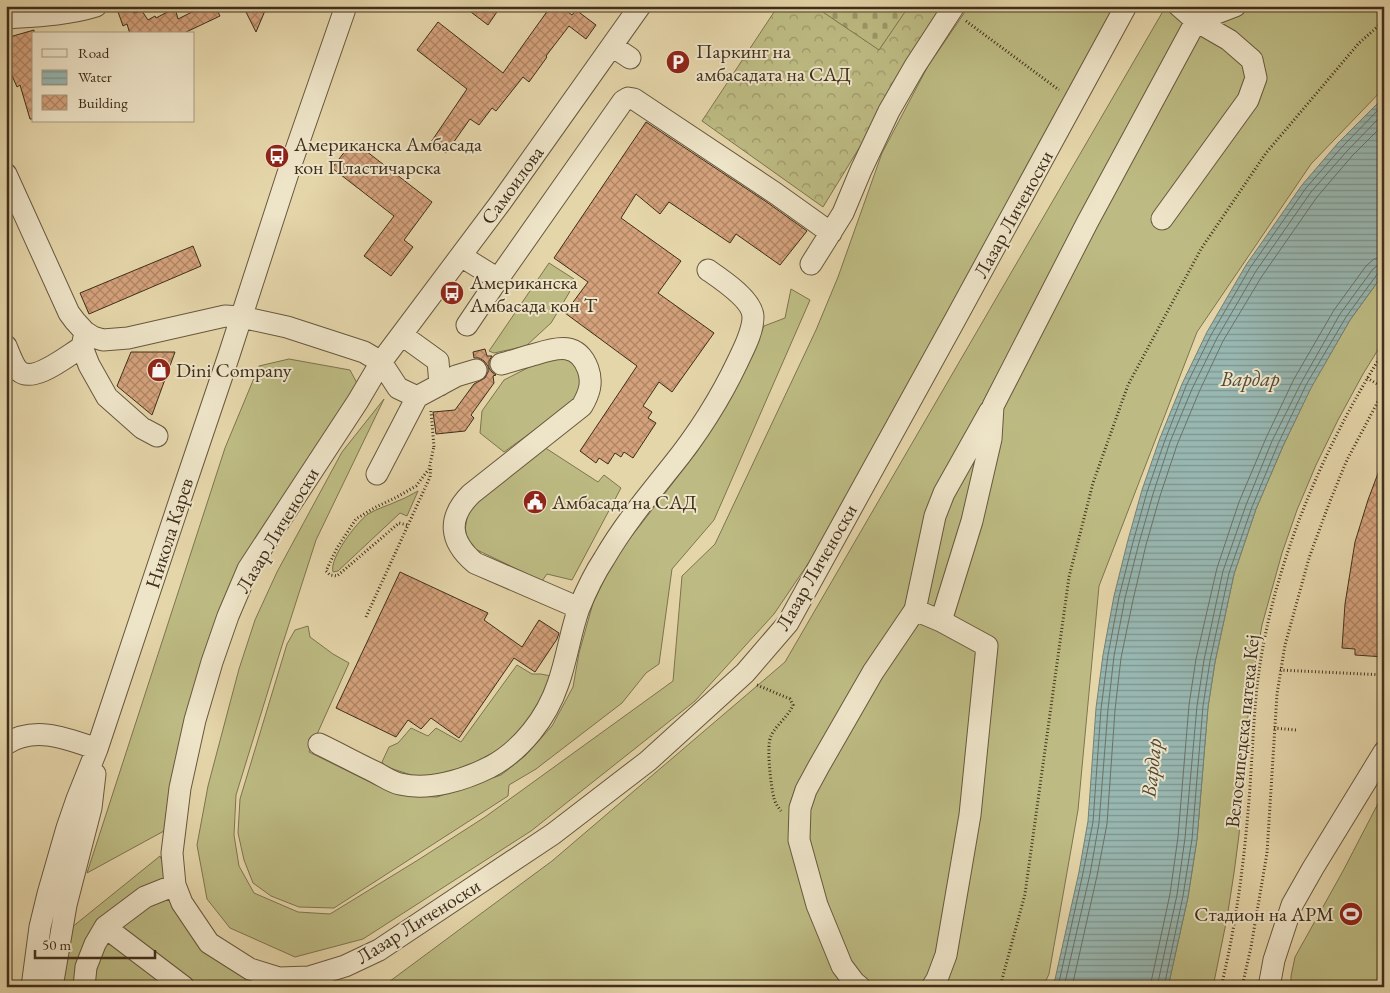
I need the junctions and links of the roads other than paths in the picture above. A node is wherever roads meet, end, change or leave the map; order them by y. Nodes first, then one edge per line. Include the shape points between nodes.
1 (96, 6) edge
2 (346, 6) edge
3 (640, 6) edge
4 (1126, 6) edge
5 (1179, 6) edge
6 (1235, 6) edge
7 (952, 8) edge
8 (6, 18) edge
9 (1196, 21) junction
10 (612, 46) junction
11 (630, 58) dead end
12 (6, 174) edge
13 (1162, 219) dead end
14 (831, 233) junction
15 (461, 256) junction
16 (811, 264) dead end
17 (708, 270) dead end
18 (498, 279) junction
19 (241, 316) junction
20 (467, 325) dead end
21 (402, 336) junction
22 (83, 339) junction
23 (6, 346) edge
24 (381, 362) junction
25 (501, 364) dead end
26 (476, 370) dead end
27 (440, 385) junction
28 (416, 397) junction
29 (993, 406) junction
30 (157, 436) dead end
31 (377, 474) dead end
32 (579, 608) junction
33 (915, 610) junction
34 (941, 621) junction
35 (6, 744) edge
36 (319, 744) dead end
37 (97, 749) junction
38 (1384, 752) edge
39 (175, 885) junction
40 (105, 928) junction
41 (345, 966) junction
42 (32, 987) edge
43 (52, 987) edge
44 (84, 987) edge
45 (184, 987) edge
46 (322, 987) edge
47 (860, 987) edge
48 (932, 987) edge
49 (1269, 987) edge

1 - 8 street
2 - 19 street, Никола Карев
3 - 10 street, Самоилова
4 - 41 street, Лазар Личеноски via 788,623 746,673 648,761 561,828 448,905 379,950
5 - 9 street
6 - 9 street
7 - 14 street via 889,111
9 - 13 street via 1229,40 1252,60 1256,78 1248,100
9 - 29 street
10 - 11 street
10 - 15 street, Самоилова
12 - 22 street
14 - 16 street
14 - 18 street via 628,98
15 - 18 street
15 - 21 street, Самоилова
17 - 32 street via 737,292 750,307 753,313 751,330 721,393 688,444 620,533
18 - 20 street
19 - 22 street via 208,319 116,340
19 - 24 street via 306,332 364,352
19 - 37 street, Никола Карев
21 - 24 street, Самоилова
21 - 27 street via 438,361
22 - 23 street via 38,374 27,375 18,371
22 - 30 street via 89,365 107,397 142,428
24 - 28 street via 398,388
24 - 39 street, Лазар Личеноски via 248,569 228,616 195,720 180,788 172,853
25 - 32 street via 566,348 582,358 591,386 582,406 463,502 454,519 456,540 475,563
26 - 27 street
27 - 28 street
28 - 31 street
29 - 33 street via 944,493 935,516
29 - 34 street via 991,439 972,520
32 - 36 street via 558,685 548,707 526,740 492,766 454,781 416,787 398,784
33 - 34 street
33 - 47 street via 873,672 818,766 800,808 799,840 817,906 842,966
34 - 48 street via 987,646 970,815 946,955
35 - 37 street via 22,736 36,734 65,738
37 - 42 street, Никола Карев via 58,859 40,927
37 - 43 street, Никола Карев via 91,808 66,905
38 - 49 street via 1292,905
39 - 40 street via 145,897
39 - 41 street, Лазар Личеноски via 182,903 208,943 250,968 279,978 309,978
40 - 44 street via 86,967
40 - 45 street
41 - 46 street

